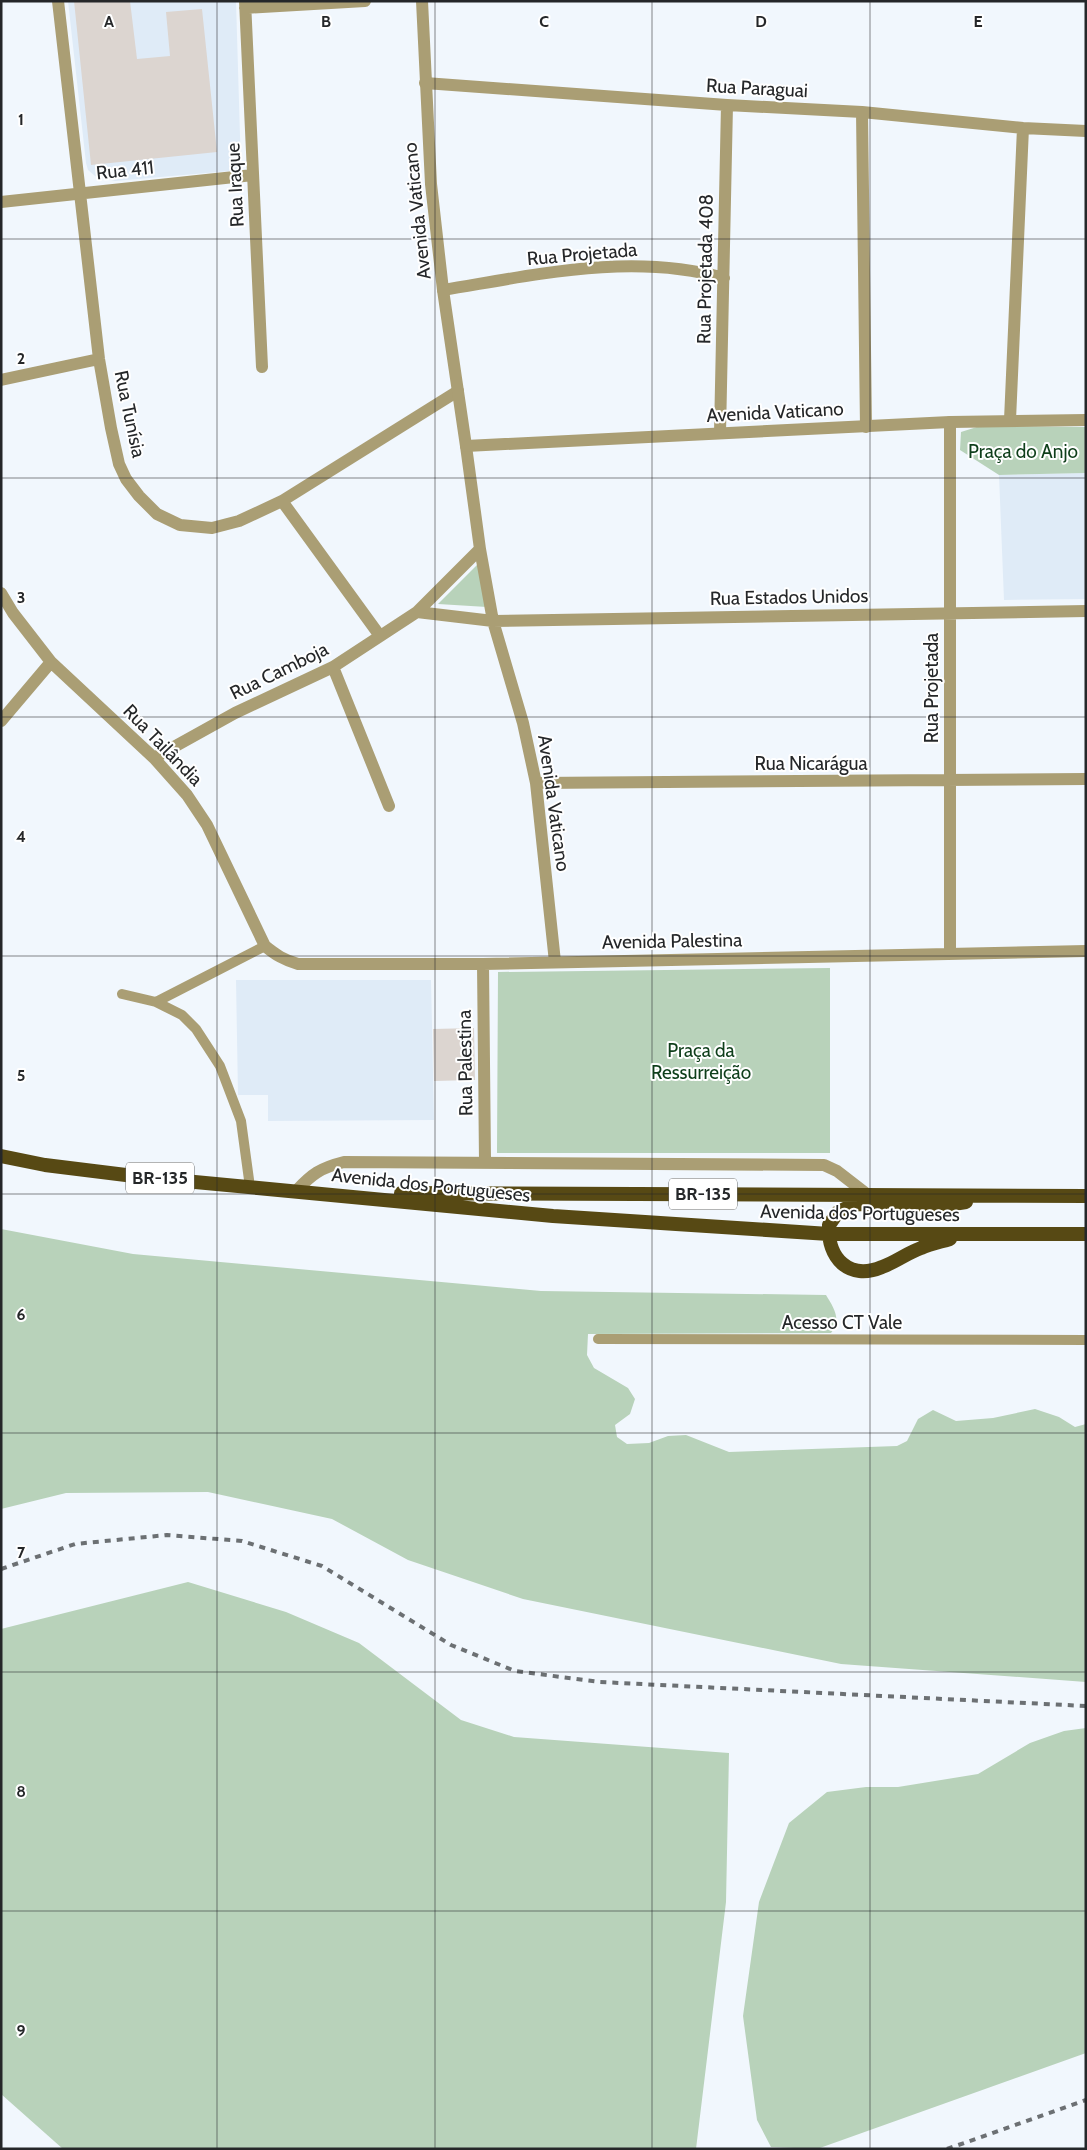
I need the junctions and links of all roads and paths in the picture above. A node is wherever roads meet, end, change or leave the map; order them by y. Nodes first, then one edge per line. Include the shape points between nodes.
1 (58, 1) edge
2 (365, 1) edge
3 (422, 1) edge
4 (245, 5) edge
5 (425, 83) junction
6 (727, 105) junction
7 (862, 112) junction
8 (1023, 128) junction
9 (1086, 131) edge
10 (253, 176) junction
11 (81, 193) junction
12 (1, 202) edge
13 (724, 278) junction
14 (443, 290) junction
15 (99, 359) junction
16 (262, 367) dead end
17 (1, 380) edge
18 (458, 391) junction
19 (1010, 420) junction
20 (1086, 420) edge
21 (950, 422) junction
22 (866, 427) junction
23 (720, 433) junction
24 (466, 446) junction
25 (282, 501) junction
26 (480, 549) junction
27 (1, 593) edge
28 (1086, 611) edge
29 (417, 612) junction
30 (951, 613) junction
31 (493, 621) junction
32 (380, 636) junction
33 (50, 662) junction
34 (333, 667) junction
35 (1, 721) edge
36 (154, 758) junction
37 (1086, 779) edge
38 (949, 781) junction
39 (536, 784) junction
40 (389, 806) dead end
41 (265, 946) junction
42 (1086, 951) edge
43 (950, 954) junction
44 (555, 962) junction
45 (483, 964) junction
46 (122, 994) dead end
47 (156, 1002) junction
48 (1, 1156) edge
49 (485, 1162) junction
50 (250, 1187) junction
51 (296, 1191) junction
52 (320, 1193) junction
53 (868, 1194) junction
54 (1004, 1196) junction
55 (1086, 1196) edge
56 (828, 1234) junction
57 (971, 1234) junction
58 (1086, 1234) edge
59 (598, 1339) dead end
60 (1086, 1340) edge

1 - 11 street, Rua Tunísia
2 - 4 street
3 - 5 street, Avenida Vaticano
4 - 10 street, Rua Iraque
5 - 6 street, Rua Paraguai
5 - 14 street, Avenida Vaticano via 431,184
6 - 7 street, Rua Paraguai
6 - 13 street, Rua Projetada 408
7 - 8 street, Rua Paraguai
7 - 22 street
8 - 9 street, Rua Paraguai
8 - 19 street
10 - 11 street, Rua 411
10 - 16 street, Rua Iraque
11 - 12 street, Rua 411
11 - 15 street, Rua Tunísia
13 - 14 street, Rua Projetada via 675,268 621,266 546,273
13 - 23 street, Rua Projetada 408
14 - 18 street, Avenida Vaticano
15 - 17 street
15 - 25 street, Rua Tunísia via 119,464 126,480 157,514 180,525 212,528 240,521
18 - 24 street, Avenida Vaticano
18 - 25 street, Rua Tunísia
19 - 20 street, Avenida Vaticano
19 - 21 street, Avenida Vaticano
21 - 22 street, Avenida Vaticano
21 - 30 street, Rua Projetada
22 - 23 street, Avenida Vaticano
23 - 24 street, Avenida Vaticano
24 - 26 street, Avenida Vaticano
25 - 32 street
26 - 29 street, Rua Camboja
26 - 31 street, Avenida Vaticano
27 - 33 street, Rua Tailândia
28 - 30 street, Rua Estados Unidos
29 - 31 street
29 - 32 street, Rua Camboja
30 - 31 street, Rua Estados Unidos
30 - 38 street, Rua Projetada
31 - 39 street, Avenida Vaticano via 524,723
32 - 34 street, Rua Camboja
33 - 35 street
33 - 36 street, Rua Tailândia
34 - 36 street, Rua Camboja via 235,713
34 - 40 street
36 - 41 street, Rua Tailândia via 187,795 207,825
37 - 38 street, Rua Nicarágua
38 - 39 street, Rua Nicarágua
38 - 43 street, Rua Projetada
39 - 44 street, Avenida Vaticano
41 - 45 street, Avenida Palestina via 278,957 298,964
41 - 47 lane
42 - 43 street, Avenida Palestina
43 - 44 street, Avenida Palestina
44 - 45 street, Avenida Palestina
45 - 49 street, Rua Palestina
46 - 47 lane
47 - 50 lane via 182,1015 196,1029 220,1066 241,1121
48 - 50 highway, BR-135 via 142,1177
49 - 51 street via 344,1162 312,1174
49 - 53 street via 824,1165
50 - 51 highway, BR-135
51 - 52 highway, BR-135
52 - 53 highway, Avenida dos Portugueses / BR-135
52 - 56 highway, Avenida dos Portugueses / BR-135 via 553,1216
53 - 54 highway, Avenida dos Portugueses / BR-135
54 - 55 highway, Avenida dos Portugueses / BR-135
54 - 56 highway via 947,1205 855,1204 832,1218
56 - 57 highway, Avenida dos Portugueses / BR-135
56 - 57 highway via 831,1248 842,1264 861,1271 883,1267 922,1247
57 - 58 highway, Avenida dos Portugueses / BR-135
59 - 60 lane, Acesso CT Vale

